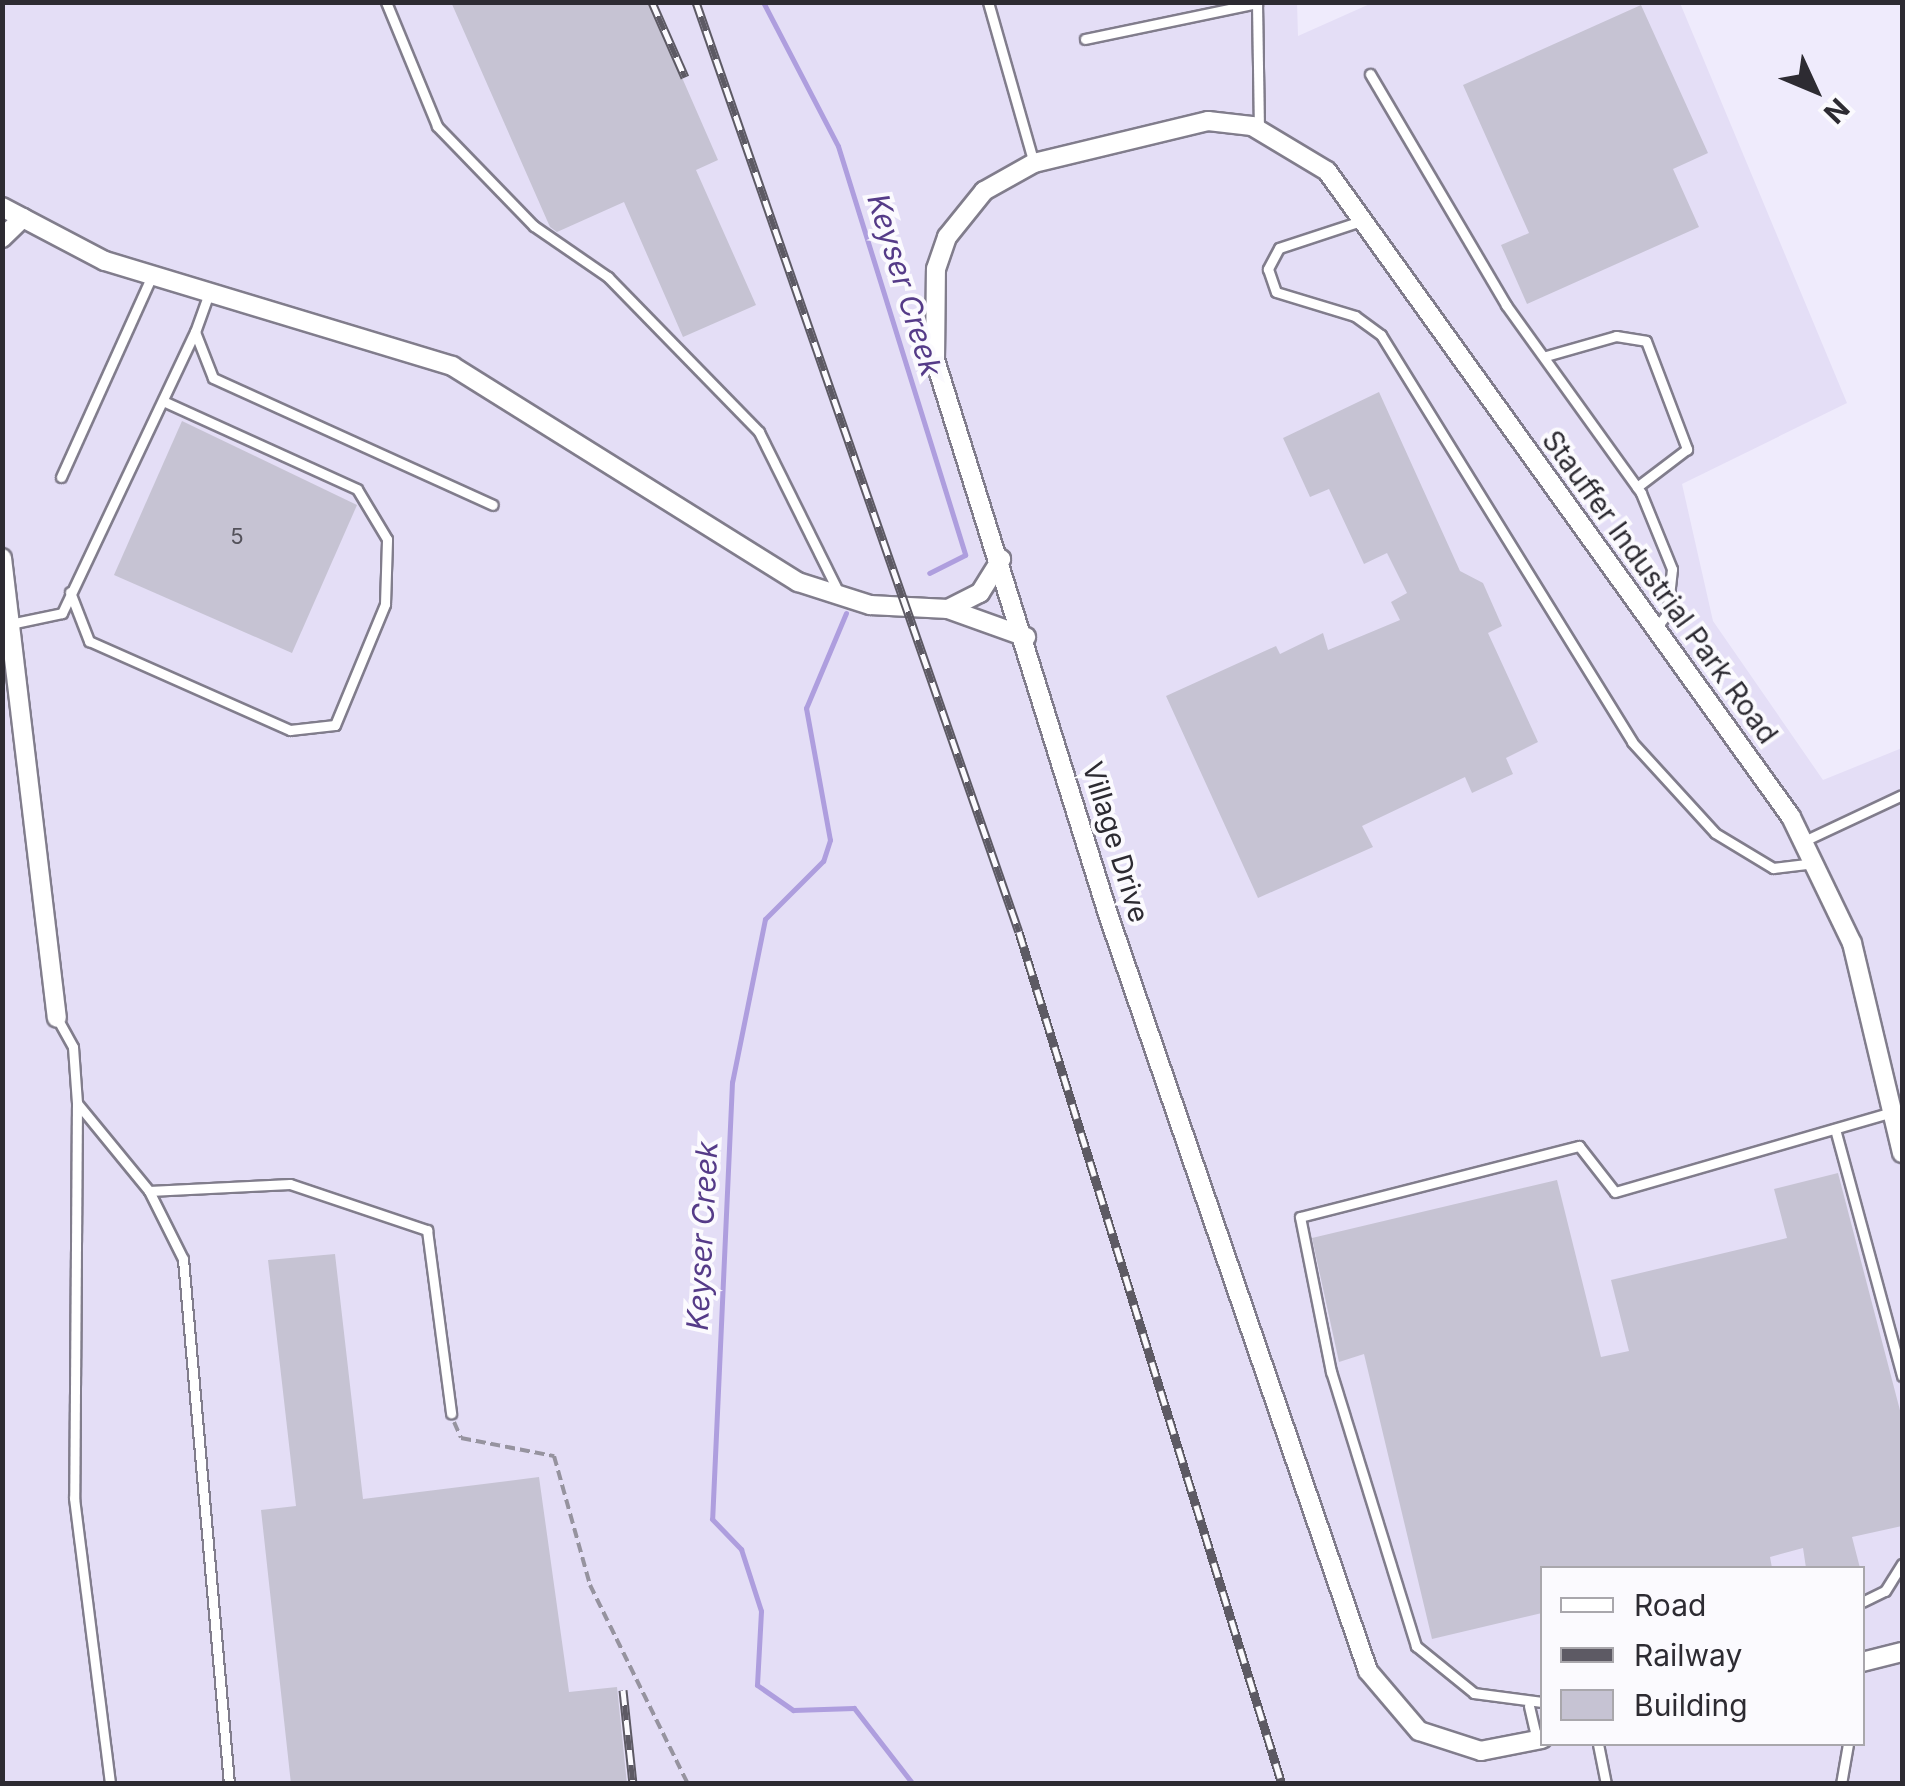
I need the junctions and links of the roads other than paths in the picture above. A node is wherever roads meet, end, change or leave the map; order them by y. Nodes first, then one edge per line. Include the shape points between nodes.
1 (386, 2) edge
2 (988, 2) edge
3 (1257, 3) edge
4 (1085, 39) dead end
5 (1370, 74) dead end
6 (1255, 128) junction
7 (1034, 163) junction
8 (2, 207) edge
9 (23, 218) junction
10 (1364, 220) junction
11 (2, 238) edge
12 (152, 275) junction
13 (209, 292) junction
14 (195, 332) junction
15 (1546, 356) junction
16 (163, 400) junction
17 (61, 478) dead end
18 (1637, 487) junction
19 (492, 505) dead end
20 (2, 558) edge
21 (1000, 559) junction
22 (70, 592) junction
23 (841, 596) junction
24 (948, 610) junction
25 (10, 624) junction
26 (1656, 628) junction
27 (1026, 636) junction
28 (1902, 795) edge
29 (1804, 842) junction
30 (1815, 863) junction
31 (57, 1018) joint
32 (77, 1103) junction
33 (1893, 1112) junction
34 (1835, 1129) junction
35 (1902, 1154) edge
36 (149, 1191) junction
37 (1902, 1376) edge
38 (451, 1413) road end
39 (1902, 1564) edge
40 (1865, 1601) edge
41 (1902, 1652) edge
42 (1865, 1661) edge
43 (1540, 1703) edge
44 (1529, 1706) junction
45 (1540, 1739) edge
46 (1598, 1746) edge
47 (1848, 1746) edge
48 (110, 1784) edge
49 (228, 1784) edge
50 (1606, 1784) edge
51 (1841, 1784) edge

1 - 23 lane via 437,126 534,226 608,277 759,432
2 - 7 lane
3 - 4 lane
3 - 6 lane
5 - 15 lane
6 - 7 street, Village Drive via 1208,121
6 - 10 street, Stauffer Industrial Park Road via 1327,172
7 - 21 street, Village Drive via 968,209 946,237 929,294 935,360
8 - 9 street
9 - 11 street
9 - 12 street
10 - 26 street, Stauffer Industrial Park Road
10 - 30 lane via 1280,248 1268,269 1276,292 1355,316 1381,336 1632,742 1715,833 1773,868
12 - 13 street
12 - 17 lane
13 - 14 lane
13 - 23 street via 452,366 798,582
14 - 16 lane
14 - 19 lane via 213,378
15 - 18 lane
15 - 18 lane via 1616,336 1646,341 1688,449
16 - 22 lane
16 - 22 lane via 357,488 387,539 385,604 335,725 290,730 89,642
18 - 26 lane via 1672,569 1668,614
20 - 25 street
21 - 24 street via 980,593
21 - 27 street, Village Drive
22 - 25 lane via 62,613
23 - 24 street
24 - 27 street
25 - 31 street
26 - 29 street, Stauffer Industrial Park Road
27 - 45 street, Village Drive via 1108,914 1368,1672 1402,1721 1450,1743 1481,1751
28 - 29 lane
29 - 30 street, Stauffer Industrial Park Road
30 - 33 street, Stauffer Industrial Park Road via 1852,943
31 - 32 lane via 73,1047
32 - 36 lane
32 - 48 lane via 74,1498
33 - 34 lane
33 - 35 street, Stauffer Industrial Park Road
34 - 37 lane
34 - 44 lane via 1615,1192 1579,1146 1300,1217 1331,1372 1416,1646 1474,1694
36 - 38 lane via 290,1184 426,1230
36 - 49 lane via 183,1259
39 - 40 lane via 1886,1592
41 - 42 street
43 - 44 lane
44 - 45 lane
46 - 50 lane
47 - 51 lane

